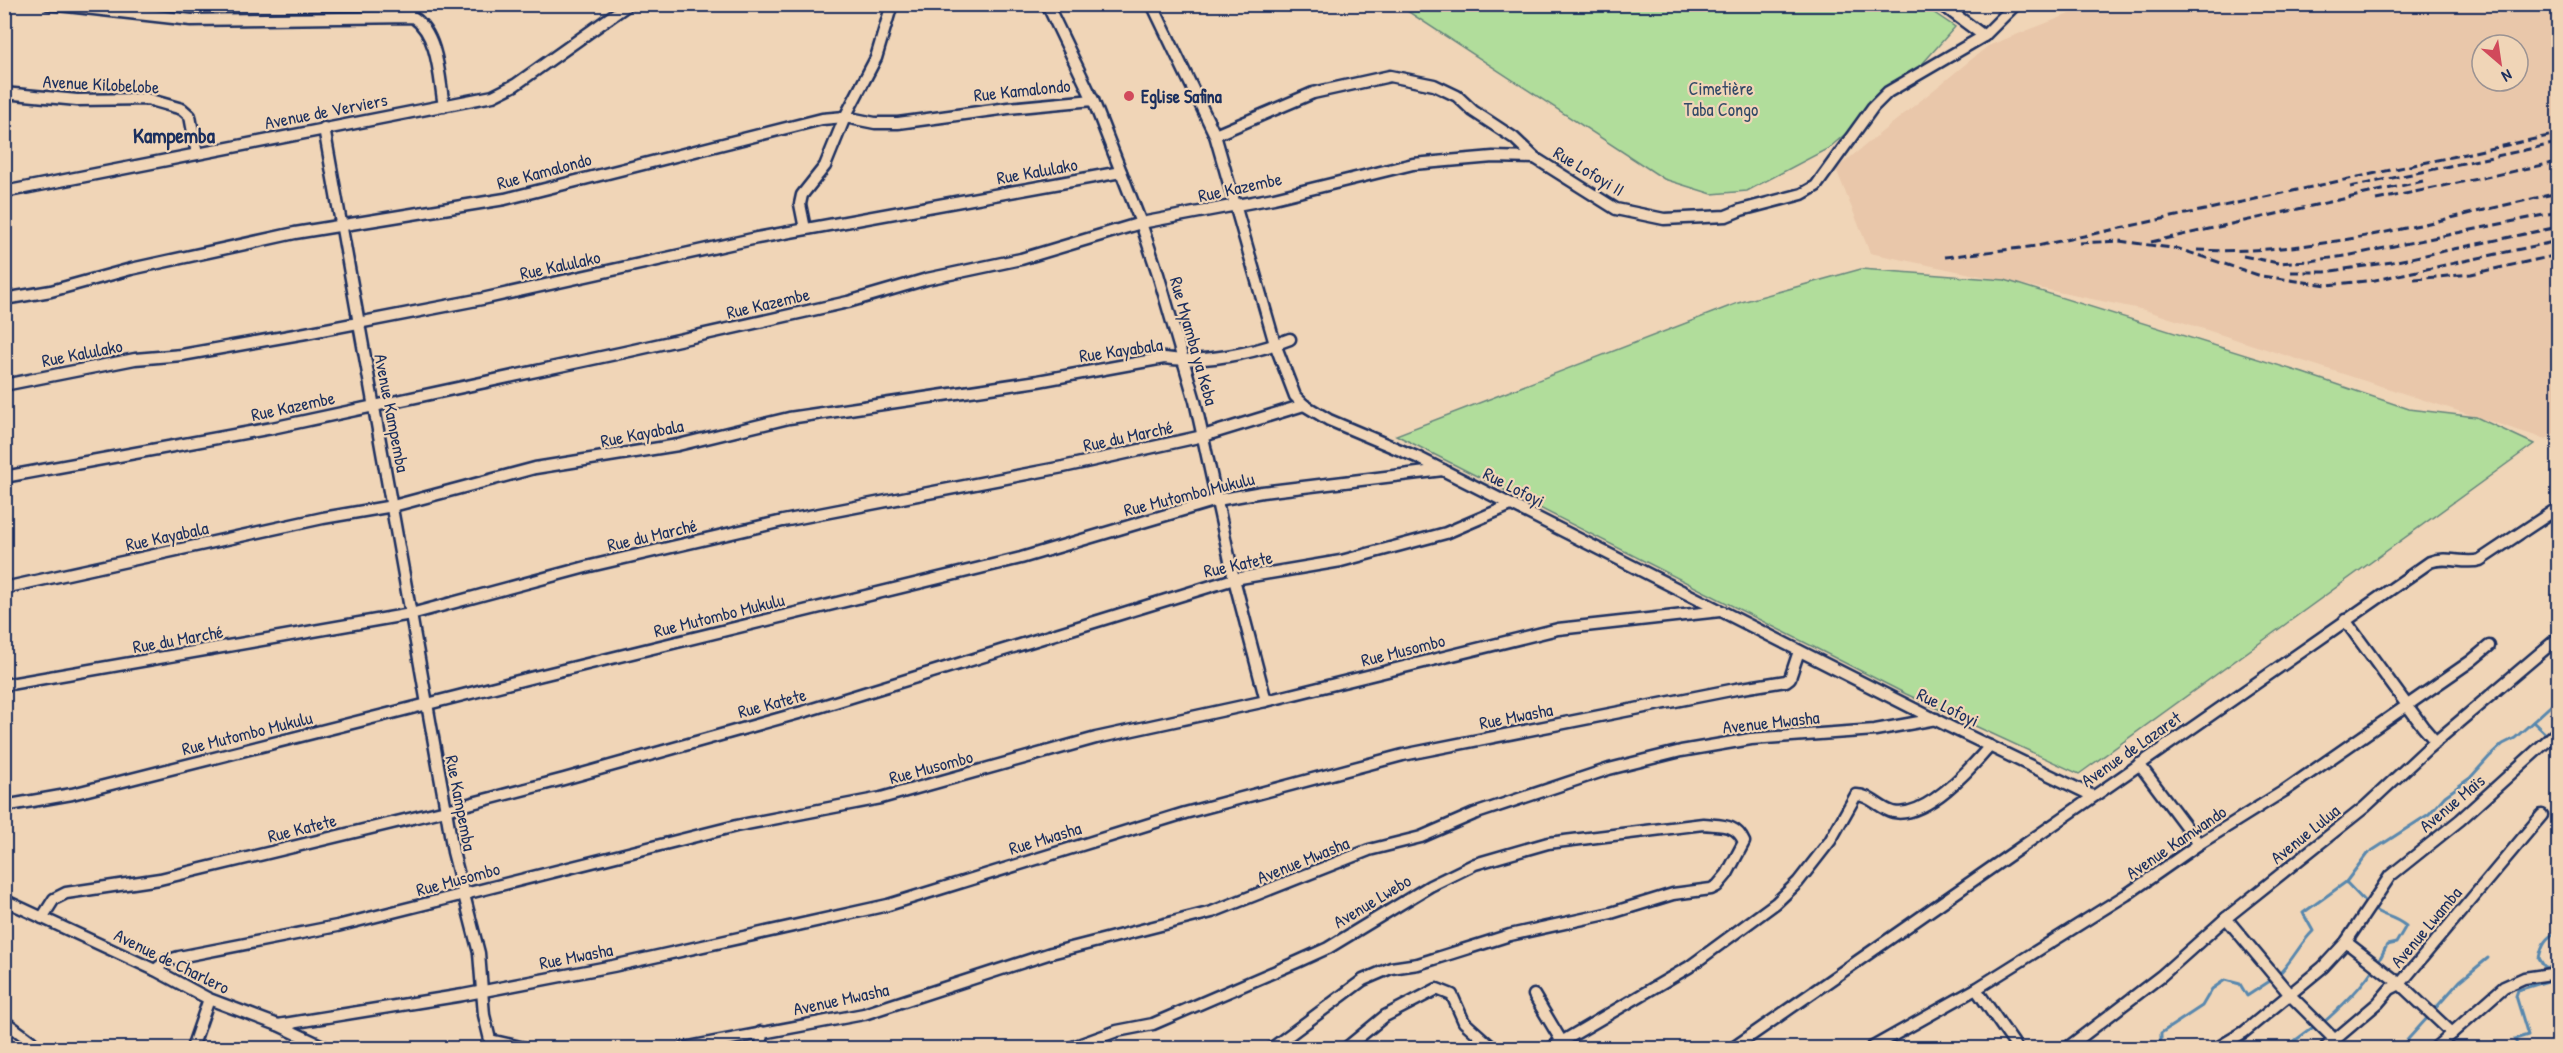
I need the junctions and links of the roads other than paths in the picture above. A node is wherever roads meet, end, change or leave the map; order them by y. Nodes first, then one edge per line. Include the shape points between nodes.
1 (49, 4) edge
2 (629, 4) edge
3 (892, 4) edge
4 (1047, 4) edge
5 (1152, 4) edge
6 (1941, 4) edge
7 (2016, 4) edge
8 (1984, 36) junction
9 (4, 93) edge
10 (1093, 100) junction
11 (444, 106) junction
12 (845, 117) junction
13 (324, 128) junction
14 (1215, 135) junction
15 (197, 154) junction
16 (1535, 158) junction
17 (1121, 172) junction
18 (4, 192) edge
19 (1235, 206) junction
20 (1141, 223) junction
21 (341, 226) junction
22 (806, 229) junction
23 (4, 299) edge
24 (358, 323) junction
25 (1290, 339) dead end
26 (1275, 344) junction
27 (1183, 361) junction
28 (4, 385) edge
29 (1304, 405) junction
30 (372, 406) junction
31 (1203, 436) junction
32 (1443, 470) junction
33 (4, 477) edge
34 (1218, 500) junction
35 (1511, 505) junction
36 (393, 506) junction
37 (2559, 508) edge
38 (1234, 579) junction
39 (4, 588) edge
40 (1720, 610) junction
41 (411, 614) junction
42 (2344, 620) junction
43 (2559, 638) edge
44 (2489, 646) dead end
45 (1799, 651) junction
46 (4, 686) edge
47 (1266, 701) junction
48 (426, 705) junction
49 (2408, 705) junction
50 (1937, 719) junction
51 (2559, 731) edge
52 (2436, 742) junction
53 (1990, 746) junction
54 (2139, 764) junction
55 (2093, 796) junction
56 (4, 806) edge
57 (446, 810) junction
58 (2542, 815) dead end
59 (2199, 844) junction
60 (464, 894) junction
61 (4, 900) edge
62 (42, 918) junction
63 (2226, 918) junction
64 (2346, 942) junction
65 (155, 970) junction
66 (2559, 973) edge
67 (2400, 984) junction
68 (1976, 989) junction
69 (483, 991) junction
70 (1534, 995) dead end
71 (2290, 996) junction
72 (209, 999) junction
73 (4, 1021) edge
74 (278, 1025) junction
75 (761, 1032) junction
76 (2452, 1033) junction
77 (2335, 1040) junction
78 (1562, 1042) junction
79 (491, 1044) edge
80 (38, 1048) edge
81 (192, 1048) edge
82 (327, 1048) edge
83 (525, 1048) edge
84 (683, 1048) edge
85 (762, 1048) edge
86 (1070, 1048) edge
87 (1272, 1048) edge
88 (1346, 1048) edge
89 (1493, 1048) edge
90 (1551, 1048) edge
91 (1733, 1048) edge
92 (1871, 1048) edge
93 (2017, 1048) edge
94 (2067, 1048) edge
95 (2217, 1048) edge
96 (2325, 1048) edge
97 (2435, 1048) edge

1 - 11 street via 191,20 413,17 426,31 435,55
2 - 11 street, Avenue de Verviers via 515,85 493,96
3 - 12 street via 876,58
4 - 10 street, Rue Myamba ya Keba
5 - 14 street, Rue Lofoyi
6 - 8 street
7 - 8 street, Rue Lofoyi II
8 - 16 street, Rue Lofoyi II via 1888,92 1873,106 1816,186 1802,194 1726,216 1664,219 1616,209
9 - 15 street, Avenue Kilobelobe via 77,100 147,99 182,109 190,116
10 - 12 street, Rue Kamalondo via 898,123
10 - 17 street, Rue Myamba ya Keba
11 - 13 street, Avenue de Verviers
12 - 21 street, Rue Kamalondo via 806,122 505,199
12 - 22 street via 825,166 802,195 800,204
13 - 15 street, Avenue de Verviers
13 - 21 street, Avenue Kampemba
14 - 16 street, Rue Lofoyi II via 1313,93 1390,76 1434,85 1457,96
14 - 19 street, Rue Lofoyi
15 - 18 street, Avenue de Verviers
16 - 19 street, Rue Kazembe via 1493,157 1413,164
17 - 20 street, Rue Myamba ya Keba
17 - 22 street, Rue Kalulako
19 - 20 street, Rue Kazembe
19 - 26 street, Rue Lofoyi
20 - 27 street, Rue Myamba ya Keba
20 - 30 street, Rue Kazembe via 1021,259 927,279 848,302
21 - 23 street, Rue Kamalondo
21 - 24 street, Avenue Kampemba
22 - 24 street, Rue Kalulako
24 - 28 street, Rue Kalulako via 182,355 135,359
24 - 30 street, Avenue Kampemba
25 - 26 street, Rue Kayabala
26 - 27 street, Rue Kayabala
26 - 29 street, Rue Lofoyi via 1291,388
27 - 31 street, Rue Myamba ya Keba
27 - 36 street, Rue Kayabala via 1164,358 789,418 678,445 536,468
29 - 31 street, Rue du Marché
29 - 32 street, Rue Lofoyi
30 - 33 street, Rue Kazembe via 167,449
30 - 36 street, Avenue Kampemba
31 - 34 street, Rue Myamba ya Keba
31 - 41 street, Rue du Marché via 783,521 586,567
32 - 34 street, Rue Mutombo Mukulu
32 - 35 street, Rue Lofoyi
34 - 38 street, Rue Myamba ya Keba
34 - 48 street, Rue Mutombo Mukulu via 1021,558
35 - 38 street, Rue Katete via 1446,533 1341,561
35 - 40 street, Rue Lofoyi
36 - 39 street, Rue Kayabala
36 - 41 street, Avenue Kampemba
37 - 42 street, Avenue de Lazaret via 2480,560 2442,558 2430,562
38 - 47 street, Rue Myamba ya Keba
38 - 57 street, Rue Katete via 806,711
40 - 45 street, Rue Lofoyi
40 - 47 street, Rue Musombo via 1558,629
41 - 46 street, Rue du Marché
41 - 48 street, Avenue Kampemba
42 - 49 street
42 - 54 street, Avenue de Lazaret
43 - 52 street, Avenue Lulua
44 - 49 street, Avenue Kamwando
45 - 50 street, Rue Lofoyi
45 - 69 street, Rue Mwasha via 1786,681 1403,755 1185,813 888,904
47 - 60 street, Rue Musombo via 1096,738 881,798 736,826
48 - 56 street, Rue Mutombo Mukulu via 72,794
48 - 57 street, Rue Kampemba
49 - 52 street
49 - 59 street, Avenue Kamwando via 2284,792
50 - 53 street, Rue Lofoyi
50 - 75 street, Avenue Mwasha via 1875,730 1750,739 1609,769 1474,814 1421,837 1369,850 1212,912 1051,953 864,1014
51 - 64 street, Avenue Maïs via 2460,820 2390,876
52 - 63 street, Avenue Lulua via 2365,807
53 - 55 street, Rue Lofoyi
53 - 78 street via 1946,790 1906,813 1886,810 1856,795 1830,841 1776,903 1689,967
54 - 55 street, Avenue de Lazaret
54 - 59 street
55 - 91 street, Avenue de Lazaret
57 - 60 street, Rue Kampemba
57 - 62 street, Rue Katete via 149,882 66,892 54,899
58 - 67 street, Avenue Lwamba
59 - 68 street, Avenue Kamwando via 2126,896
60 - 65 street, Rue Musombo via 337,926 179,957
60 - 69 street, Rue Kampemba via 476,938
61 - 62 street, Avenue de Charlero
62 - 65 street, Avenue de Charlero
63 - 71 street
63 - 94 street, Avenue Lulua via 2161,976
64 - 67 street
64 - 71 street, Avenue Maïs
65 - 72 street, Avenue de Charlero
66 - 76 street via 2524,978 2504,987
67 - 76 street
67 - 77 street, Avenue Lwamba
68 - 92 street, Avenue Kamwando
68 - 93 street
69 - 74 street, Rue Mwasha
69 - 79 street, Rue Kampemba
70 - 78 street
71 - 77 street
71 - 95 street, Avenue Maïs
72 - 74 street, Avenue de Charlero
72 - 81 street
73 - 80 street
74 - 82 street, Avenue de Charlero
75 - 84 street, Avenue Mwasha
75 - 85 street
76 - 97 street
77 - 96 street, Avenue Lwamba
78 - 90 street
79 - 83 street
86 - 87 street, Avenue Lwebo via 1117,1031 1153,1024 1297,962 1475,864 1548,843 1703,824 1734,828 1744,842 1727,874 1711,889 1673,894 1391,968 1363,980
88 - 89 street via 1385,1016 1437,989 1452,995 1464,1022

